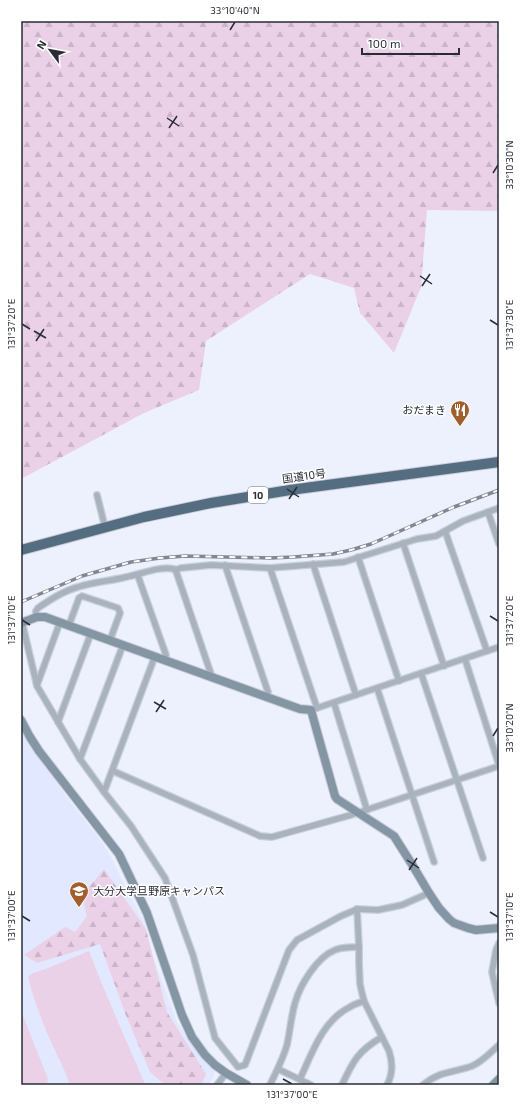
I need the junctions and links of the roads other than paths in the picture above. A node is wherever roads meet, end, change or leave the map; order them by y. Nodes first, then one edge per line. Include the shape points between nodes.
1 (499, 462) edge
2 (97, 495) dead end
3 (499, 508) edge
4 (488, 512) junction
5 (105, 527) junction
6 (445, 531) junction
7 (403, 543) junction
8 (499, 544) edge
9 (21, 550) edge
10 (358, 557) junction
11 (313, 564) junction
12 (225, 565) junction
13 (270, 568) junction
14 (176, 570) junction
15 (138, 576) dead end
16 (36, 618) junction
17 (60, 622) junction
18 (22, 623) edge
19 (69, 625) junction
20 (91, 633) junction
21 (110, 640) junction
22 (124, 645) junction
23 (499, 647) edge
24 (487, 651) junction
25 (155, 656) junction
26 (465, 659) junction
27 (165, 660) junction
28 (444, 666) junction
29 (421, 673) junction
30 (210, 676) junction
31 (400, 681) junction
32 (37, 686) junction
33 (376, 688) junction
34 (356, 695) junction
35 (266, 697) junction
36 (334, 703) junction
37 (314, 709) junction
38 (21, 720) edge
39 (58, 722) junction
40 (80, 759) junction
41 (499, 766) edge
42 (113, 771) junction
43 (457, 780) junction
44 (104, 792) junction
45 (412, 795) junction
46 (367, 810) junction
47 (357, 813) junction
48 (483, 858) dead end
49 (434, 862) dead end
50 (429, 893) junction
51 (357, 909) junction
52 (499, 928) edge
53 (499, 943) edge
54 (359, 947) junction
55 (364, 1001) junction
56 (499, 1003) edge
57 (382, 1037) junction
58 (499, 1046) edge
59 (278, 1068) junction
60 (226, 1074) junction
61 (300, 1079) junction
62 (499, 1079) edge
63 (218, 1085) edge
64 (247, 1085) edge
65 (270, 1085) edge
66 (311, 1085) edge
67 (342, 1085) edge
68 (387, 1085) edge
69 (423, 1085) edge
70 (493, 1085) edge

1 - 5 highway, 国道10号 / 10 via 251,496
2 - 5 street
3 - 4 street
4 - 6 street
4 - 8 street
5 - 9 highway, 国道10号 / 10
6 - 7 street
6 - 24 street
7 - 10 street
7 - 28 street
10 - 11 street via 340,562
10 - 31 street
11 - 13 street
11 - 34 street
12 - 13 street
12 - 14 street
12 - 35 street via 268,692
13 - 37 street
14 - 16 street via 153,570 72,589 38,608
14 - 30 street
15 - 27 street via 166,655
16 - 17 street via 45,616
16 - 18 street
17 - 19 street
17 - 32 street
18 - 32 street
19 - 20 street
19 - 21 street via 82,596 118,608 120,613
20 - 21 street
20 - 39 street
21 - 22 street
22 - 25 street
22 - 40 street
23 - 24 street
24 - 26 street
25 - 27 street
25 - 42 street
26 - 28 street
26 - 41 street
27 - 30 street
28 - 29 street
29 - 31 street
29 - 43 street
30 - 35 street
31 - 33 street
32 - 39 street
33 - 34 street
33 - 45 street
34 - 36 street
35 - 37 street via 300,709
36 - 37 street
36 - 46 street
37 - 47 street via 335,796
38 - 60 street via 39,751 120,854 147,913 192,1037 205,1055
39 - 40 street
40 - 44 street
41 - 43 street
42 - 44 street
42 - 47 street via 264,837
43 - 45 street
43 - 48 street
44 - 51 street via 131,826 165,878 193,955 215,1038 238,1066 245,1065 289,950 297,940
45 - 46 street
45 - 49 street
46 - 47 street
47 - 50 street via 394,836
50 - 51 street via 402,905 378,910
50 - 52 street via 454,923 476,930
51 - 54 street
53 - 56 street via 492,972
54 - 55 street via 360,984
54 - 59 street via 334,950 320,960 306,978 295,1001 287,1044
55 - 57 street
55 - 61 street via 350,1006 333,1019 320,1036
57 - 67 street via 365,1048 355,1059
57 - 68 street via 392,1058 392,1073
58 - 69 street via 472,1066 434,1077
59 - 61 street
59 - 65 street
60 - 63 street
60 - 64 street
61 - 66 street
62 - 70 street

